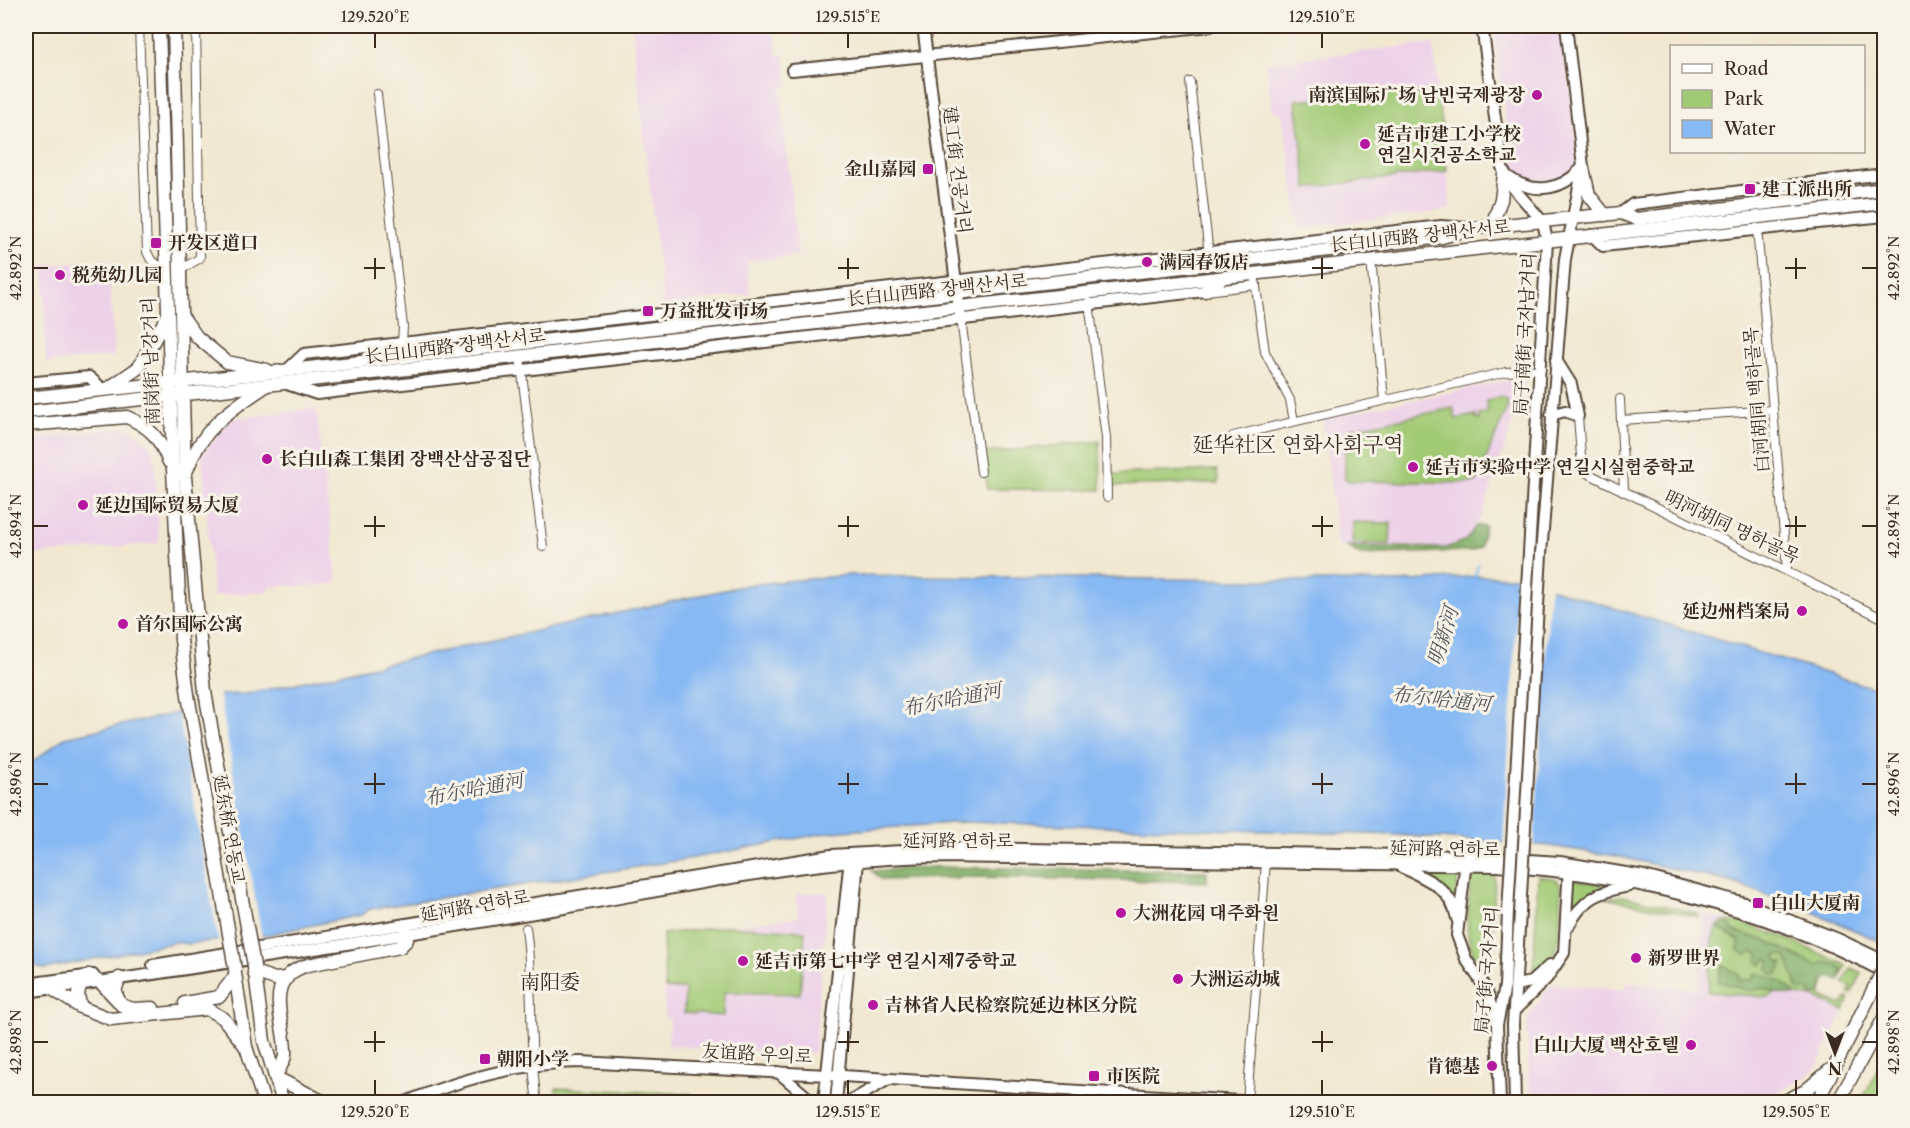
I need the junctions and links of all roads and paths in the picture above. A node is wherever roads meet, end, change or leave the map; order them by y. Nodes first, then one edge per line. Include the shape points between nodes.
1 (139, 26) edge
2 (159, 26) edge
3 (174, 26) edge
4 (196, 26) edge
5 (923, 26) edge
6 (1210, 26) edge
7 (1482, 26) edge
8 (1566, 26) edge
9 (926, 55) junction
10 (792, 70) dead end
11 (1190, 82) dead end
12 (377, 94) dead end
13 (1583, 168) junction
14 (1504, 174) junction
15 (1884, 174) edge
16 (1884, 189) edge
17 (1884, 203) edge
18 (1622, 213) junction
19 (1605, 215) junction
20 (1884, 216) edge
21 (1571, 219) junction
22 (1543, 222) junction
23 (1491, 227) junction
24 (1757, 228) junction
25 (1592, 235) junction
26 (1568, 237) junction
27 (1547, 241) junction
28 (1209, 259) junction
29 (1371, 259) junction
30 (182, 269) junction
31 (166, 271) junction
32 (1226, 276) junction
33 (1255, 279) junction
34 (956, 286) junction
35 (1088, 291) junction
36 (1205, 291) junction
37 (1089, 305) junction
38 (959, 306) junction
39 (168, 316) junction
40 (182, 316) junction
41 (961, 319) junction
42 (403, 342) junction
43 (401, 357) junction
44 (520, 357) junction
45 (1556, 360) junction
46 (1541, 369) junction
47 (522, 370) junction
48 (282, 376) junction
49 (26, 383) edge
50 (266, 386) junction
51 (184, 388) junction
52 (104, 390) junction
53 (170, 390) junction
54 (26, 398) edge
55 (1620, 399) dead end
56 (1384, 400) junction
57 (1773, 410) junction
58 (26, 411) edge
59 (1551, 415) junction
60 (1578, 416) junction
61 (1620, 420) junction
62 (1294, 421) junction
63 (26, 425) edge
64 (1233, 436) dead end
65 (172, 469) junction
66 (981, 472) dead end
67 (185, 477) junction
68 (1624, 492) junction
69 (1107, 497) dead end
70 (543, 548) dead end
71 (1529, 553) joint
72 (1541, 554) joint
73 (1787, 569) junction
74 (1884, 619) edge
75 (205, 692) joint
76 (188, 695) joint
77 (853, 858) junction
78 (1468, 861) junction
79 (1266, 862) junction
80 (1396, 865) junction
81 (1567, 868) junction
82 (1635, 885) junction
83 (1458, 925) junction
84 (526, 928) dead end
85 (406, 930) junction
86 (1567, 930) junction
87 (1884, 961) edge
88 (254, 969) junction
89 (1884, 970) edge
90 (235, 972) junction
91 (119, 978) junction
92 (287, 978) junction
93 (90, 980) junction
94 (26, 984) edge
95 (1511, 985) junction
96 (52, 989) junction
97 (26, 993) edge
98 (119, 1002) junction
99 (82, 1008) junction
100 (1514, 1011) junction
101 (1884, 1018) edge
102 (1497, 1025) junction
103 (246, 1047) junction
104 (1839, 1061) junction
105 (532, 1066) junction
106 (778, 1072) junction
107 (827, 1075) junction
108 (839, 1076) junction
109 (275, 1077) junction
110 (889, 1079) junction
111 (1846, 1097) edge
112 (259, 1099) edge
113 (1152, 1099) edge
114 (283, 1102) edge
115 (324, 1102) edge
116 (406, 1102) edge
117 (537, 1102) edge
118 (813, 1102) edge
119 (824, 1102) edge
120 (836, 1102) edge
121 (849, 1102) edge
122 (1247, 1102) edge
123 (1256, 1102) edge
124 (1500, 1102) edge
125 (1515, 1102) edge
126 (1783, 1102) edge
127 (1817, 1102) edge
128 (1838, 1102) edge

1 - 31 street via 147,252
2 - 31 main road, 南岗街 남강거리
3 - 30 main road, 南岗街 남강거리
4 - 30 street via 200,258
5 - 9 main road, 建工街 건공거리
6 - 9 main road
7 - 14 main road, 局子南街 국자남거리
8 - 13 main road, 局子南街 국자남거리
9 - 10 main road
9 - 34 main road, 建工街 건공거리
11 - 28 street
12 - 42 street
13 - 14 main road via 1567,182 1549,188 1529,187
13 - 19 main road via 1589,195
13 - 21 main road, 局子南街 국자남거리
14 - 22 main road, 局子南街 국자남거리
14 - 23 main road via 1501,200
15 - 18 main road, 长白山西路 장백산서로 via 1633,204
16 - 18 main road, 长白山西路 장백산서로 via 1636,219
17 - 25 main road, 长白山西路 장백산서로
18 - 19 main road, 长白山西路 장백산서로
19 - 21 main road, 长白山西路 장백산서로
20 - 24 main road, 长白山西路 장백산서로
21 - 22 main road, 长白山西路 장백산서로
21 - 26 main road, 局子南街 국자남거리
22 - 23 main road, 长白山西路 장백산서로
22 - 27 main road, 局子南街 국자남거리
23 - 28 main road, 长白山西路 장백산서로 via 1442,237
24 - 25 main road, 长白山西路 장백산서로 via 1603,246
24 - 57 street, 白河胡同 백하골목
25 - 26 main road, 长白山西路 장백산서로
26 - 27 main road, 长白山西路 장백산서로
26 - 45 main road, 局子南街 국자남거리
27 - 29 main road, 长白山西路 장백산서로
27 - 46 main road, 局子南街 국자남거리
28 - 34 main road, 长白山西路 장백산서로
29 - 33 main road, 长白山西路 장백산서로
29 - 56 street
30 - 40 main road, 南岗街 남강거리
31 - 39 main road, 南岗街 남강거리
32 - 33 main road, 长白山西路 장백산서로
32 - 35 main road, 长白山西路 장백산서로
32 - 36 main road
33 - 36 street
33 - 62 street via 1265,352 1290,400
34 - 38 main road, 建工街 건공거리
34 - 42 main road, 长白山西路 장백산서로
34 - 43 main road, 长白山西路 장백산서로
35 - 37 street
35 - 38 main road, 长白山西路 장백산서로
36 - 37 main road, 长白山西路 장백산서로
37 - 41 main road, 长白山西路 장백산서로
37 - 69 street via 1106,438
38 - 41 main road, 建工街 건공거리
38 - 44 main road, 长白山西路 장백산서로
39 - 52 main road via 138,368
39 - 53 main road, 南岗街 남강거리
40 - 48 main road via 197,338 227,362
40 - 51 main road, 南岗街 남강거리
41 - 47 main road, 长白山西路 장백산서로
41 - 66 street
42 - 43 street
42 - 48 main road, 长白山西路 장백산서로 via 304,354
43 - 48 main road, 长白山西路 장백산서로
44 - 47 street
44 - 48 main road, 长白山西路 장백산서로
45 - 59 main road, 局子南街 국자남거리
45 - 60 main road via 1577,399
46 - 56 street via 1506,372
46 - 71 main road, 局子南街 국자남거리
47 - 48 main road, 长白山西路 장백산서로 via 317,394
47 - 70 street
48 - 50 main road, 长白山西路 장백산서로
48 - 51 main road, 长白山西路 장백산서로
49 - 52 main road via 89,377
50 - 51 main road, 长白山西路 장백산서로
50 - 67 main road via 218,420 196,449
51 - 53 main road
51 - 67 main road, 南岗街 남강거리
52 - 53 main road
52 - 54 main road
53 - 58 main road
53 - 65 main road, 南岗街 남강거리
55 - 61 street
56 - 62 street
57 - 61 street
57 - 73 street, 白河胡同 백하골목
59 - 60 main road via 1565,411
59 - 72 main road, 局子南街 국자남거리
60 - 68 street, 明河胡同 명하골목 via 1583,467 1587,473
61 - 68 street
62 - 64 street
63 - 65 main road via 128,417 142,423 159,439
65 - 76 main road, 南岗街 남강거리 via 181,640
67 - 75 main road, 南岗街 남강거리
68 - 73 street, 明河胡同 명하골목
71 - 95 main road, 局子街 국자거리, bridge via 1508,911
72 - 95 main road, 局子街 국자거리, bridge via 1520,912
73 - 74 street, 明河胡同 명하골목
75 - 88 main road, 延东桥 연동교, bridge
76 - 90 main road, 延东桥 연동교, bridge
77 - 78 main road, 延河路 연하로 via 964,848
77 - 79 main road, 延河路 연하로
77 - 85 main road, 延河路 연하로
77 - 107 main road
77 - 108 main road
78 - 80 main road, 延河路 연하로
78 - 81 main road, 延河路 연하로
78 - 83 main road
78 - 95 main road via 1464,932 1468,951 1491,984
79 - 80 main road, 延河路 연하로
79 - 122 street
80 - 83 main road via 1438,885 1451,901
81 - 82 main road, 延河路 연하로
81 - 86 main road
81 - 87 main road, 延河路 연하로 via 1644,876 1746,903
81 - 95 main road via 1558,952 1536,979
82 - 86 main road via 1589,899
82 - 89 main road, 延河路 연하로 via 1768,920
83 - 102 main road via 1463,953 1486,988
84 - 105 street via 532,983
85 - 91 main road, 延河路 연하로
85 - 92 main road via 406,942 395,949 299,967
85 - 93 main road, 延河路 연하로
86 - 100 main road via 1564,953 1556,967
88 - 92 main road via 274,979
88 - 109 main road, 延东桥 연동교 via 261,1028
89 - 104 main road, bridge
90 - 98 main road via 222,994 213,998 138,1009 126,1008
90 - 103 main road, 延东桥 연동교
91 - 93 main road, 延河路 연하로
91 - 98 main road via 115,992
92 - 109 main road via 278,1000 285,1057
93 - 94 main road, 延河路 연하로
93 - 96 main road, 延河路 연하로
93 - 98 main road
93 - 99 main road via 78,996
95 - 100 main road, 局子街 국자거리
95 - 102 main road, 局子街 국자거리
96 - 97 main road, 延河路 연하로
96 - 99 main road
99 - 103 main road via 102,1017 122,1019 207,1009 223,1018
100 - 125 main road, 局子街 국자거리
101 - 111 main road
102 - 124 main road, 局子街 국자거리
103 - 112 main road
104 - 126 main road via 1805,1091
104 - 127 main road
105 - 106 main road, 友谊路 우의로 via 580,1062
105 - 116 main road, 友谊路 우의로 via 466,1080
105 - 117 street
106 - 107 main road, 友谊路 우의로
106 - 118 main road
107 - 108 main road, 友谊路 우의로
107 - 119 main road
108 - 110 main road, 友谊路 우의로
108 - 120 main road
109 - 114 main road, 延东桥 연동교
109 - 115 main road
110 - 113 main road, 友谊路 우의로
110 - 121 main road
111 - 128 main road
113 - 122 main road, 友谊路 우의로
122 - 123 main road, 友谊路 우의로

